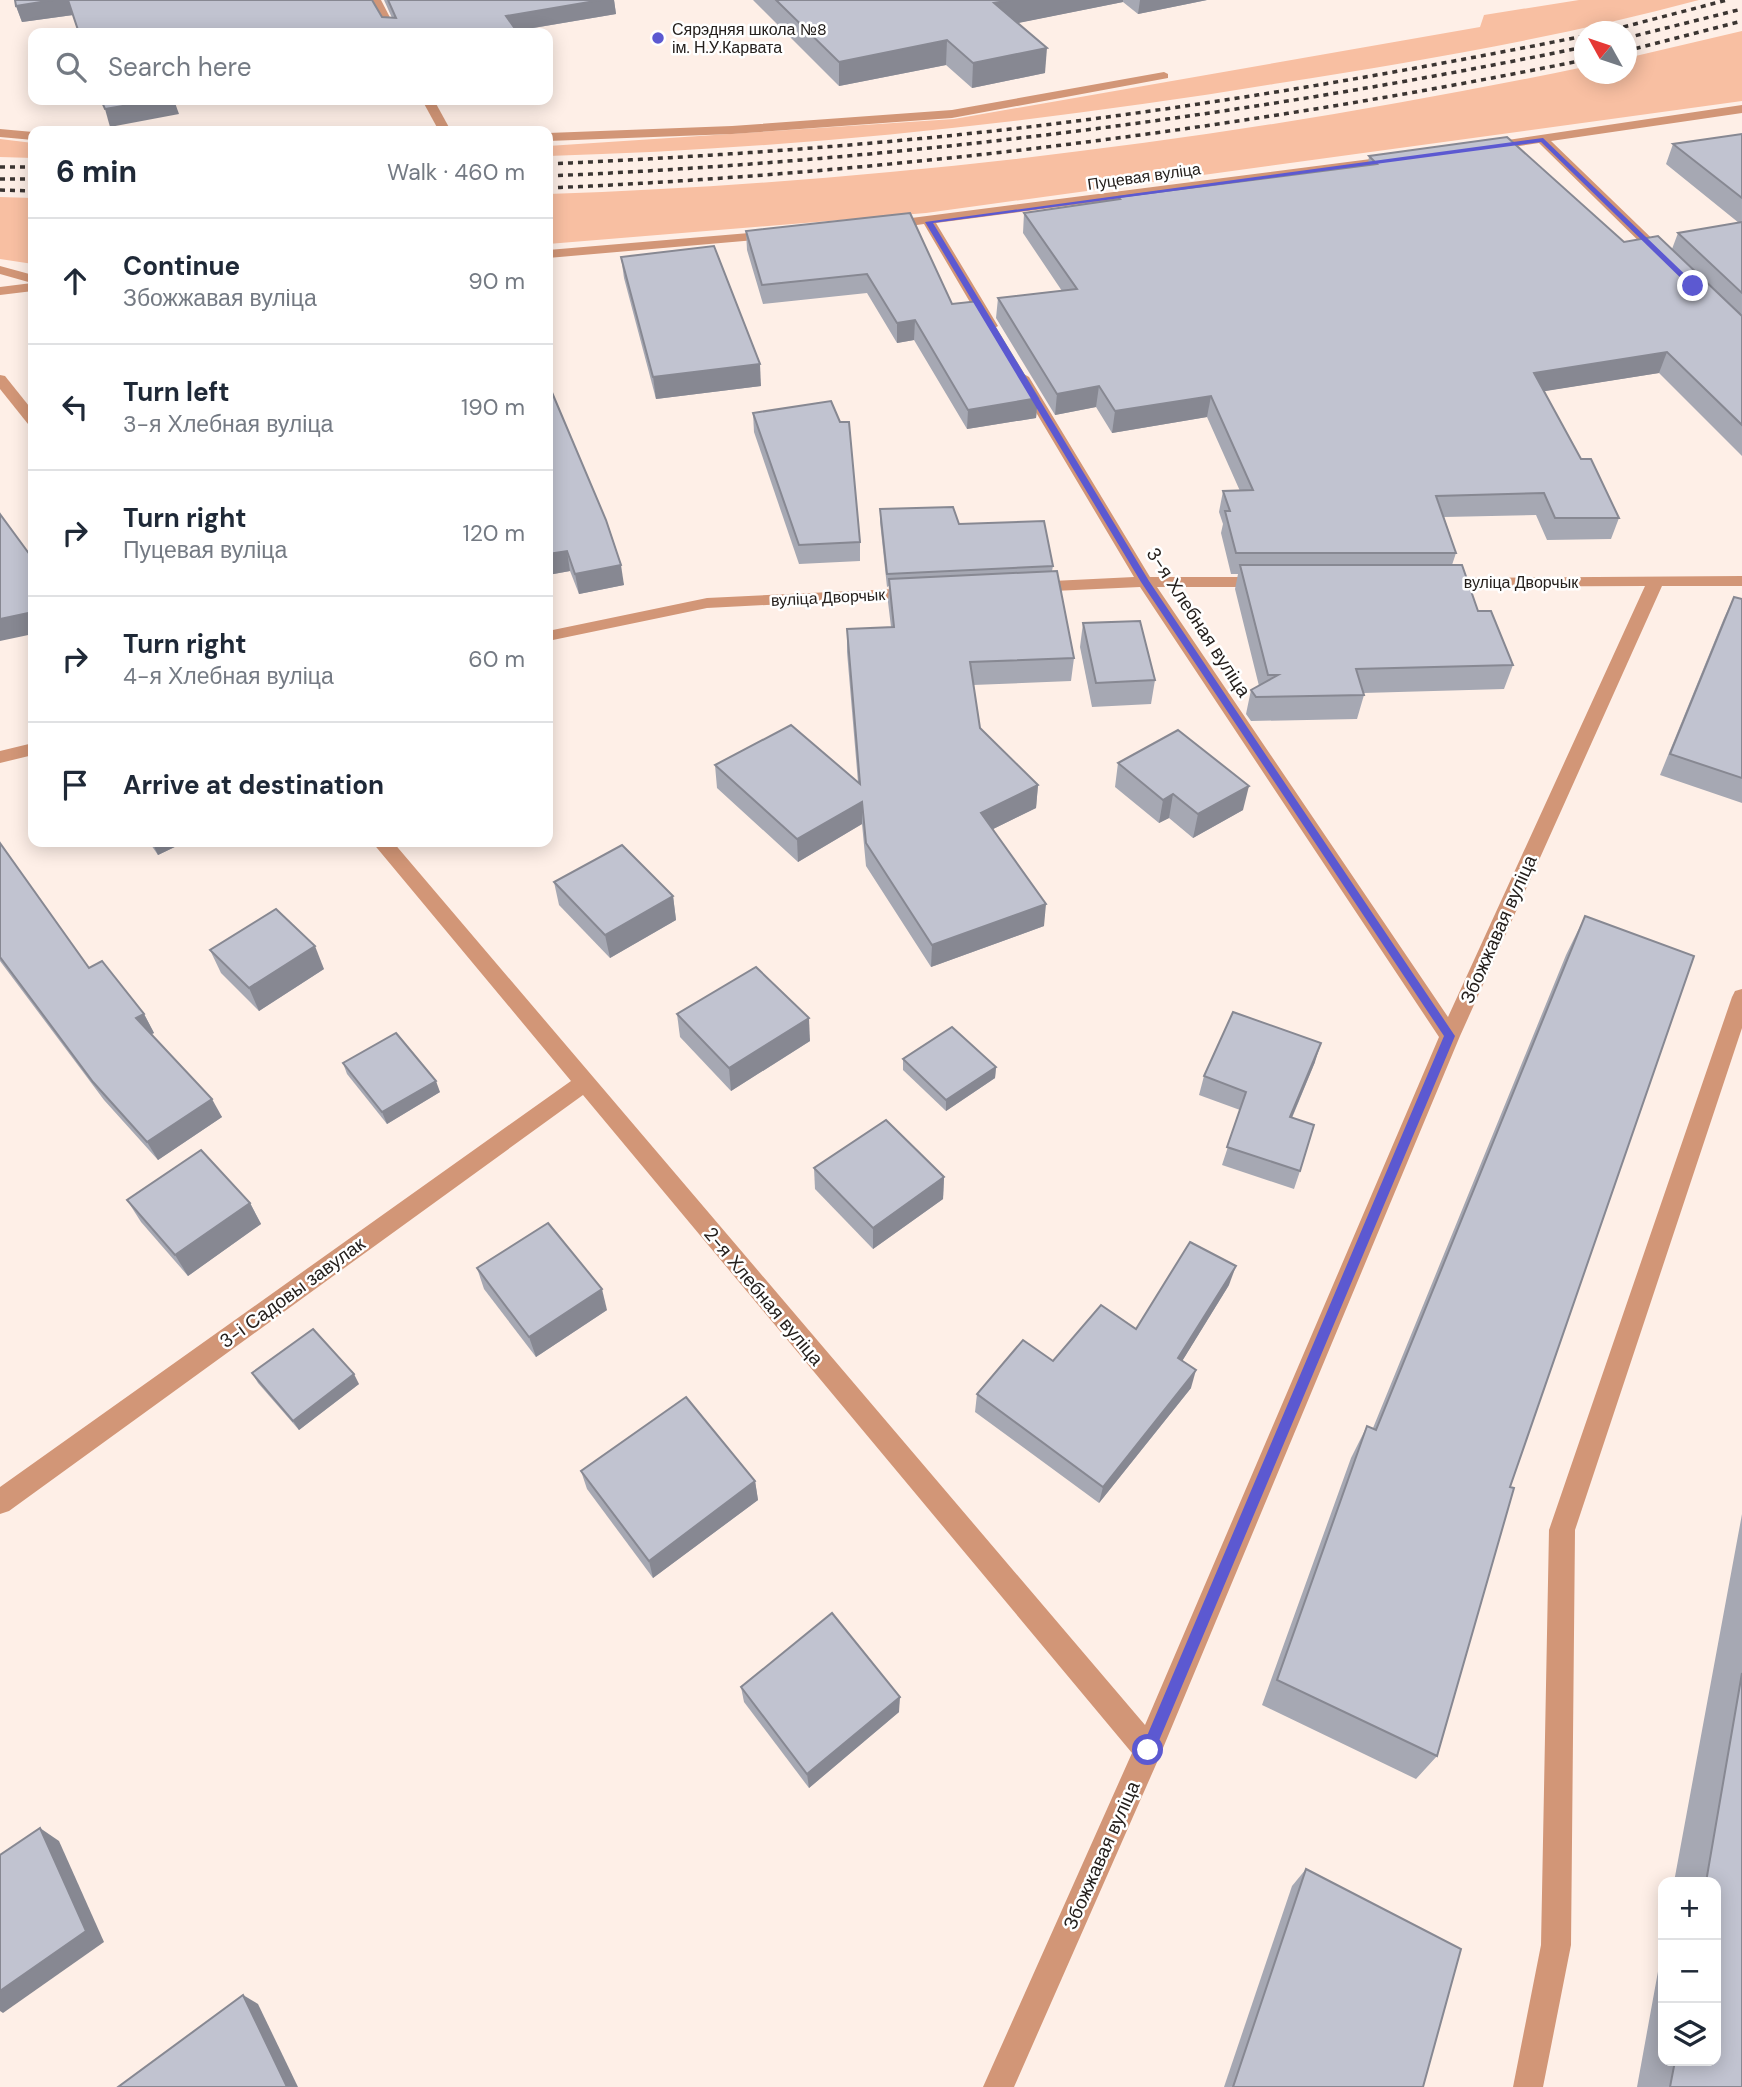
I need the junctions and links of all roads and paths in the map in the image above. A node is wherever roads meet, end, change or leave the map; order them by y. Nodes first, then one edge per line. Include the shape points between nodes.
1 (375, 0) edge
2 (390, 28) edge
3 (1164, 76) dead end
4 (431, 105) edge
5 (1742, 109) edge
6 (442, 126) edge
7 (0, 133) edge
8 (28, 136) edge
9 (553, 138) edge
10 (1543, 140) junction
11 (1474, 149) edge
12 (1406, 158) edge
13 (929, 222) junction
14 (874, 227) edge
15 (793, 234) edge
16 (553, 254) edge
17 (1675, 268) edge
18 (0, 270) edge
19 (28, 278) edge
20 (28, 288) edge
21 (0, 291) edge
22 (0, 379) edge
23 (28, 415) edge
24 (1742, 581) edge
25 (1145, 582) junction
26 (1283, 582) edge
27 (1420, 582) edge
28 (1654, 583) junction
29 (1008, 588) edge
30 (940, 592) edge
31 (553, 635) edge
32 (28, 750) edge
33 (0, 757) edge
34 (386, 847) edge
35 (1742, 997) edge
36 (1450, 1036) junction
37 (584, 1083) junction
38 (0, 1502) edge
39 (1148, 1750) junction
40 (998, 2087) edge
41 (1528, 2087) edge

1 - 2 street
3 - 9 street via 952,114
4 - 6 street
5 - 10 street
7 - 8 street
10 - 11 street
10 - 17 street
12 - 13 street, Пуцевая вуліца
13 - 14 street, Пуцевая вуліца
13 - 25 street, 3-я Хлебная вуліца
15 - 16 street
18 - 19 street
20 - 21 street
22 - 23 street
24 - 28 street, вуліца Дворчык
25 - 26 street
25 - 29 street
25 - 36 street, 3-я Хлебная вуліца
27 - 28 street, вуліца Дворчык
28 - 36 street, Збожжавая вуліца
30 - 31 street, вуліца Дворчык via 708,603
32 - 33 street
34 - 37 street, 2-я Хлебная вуліца
35 - 41 street via 1562,1530 1556,1945
36 - 39 street, Збожжавая вуліца
37 - 38 street, 3-і Садовы завулак
37 - 39 street, 2-я Хлебная вуліца
39 - 40 street, Збожжавая вуліца

